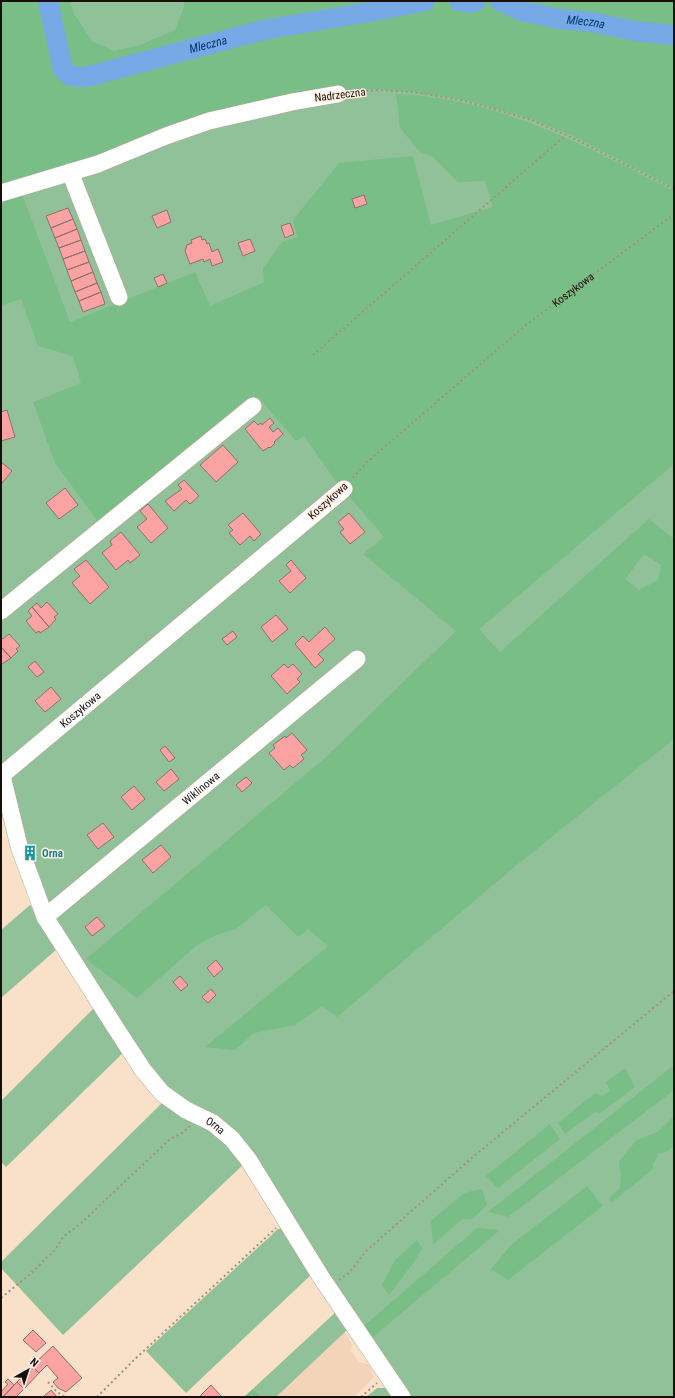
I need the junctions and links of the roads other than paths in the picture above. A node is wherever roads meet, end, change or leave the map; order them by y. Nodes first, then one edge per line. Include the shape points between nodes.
1 (338, 94) road end
2 (70, 172) junction
3 (1, 193) edge
4 (119, 297) dead end
5 (254, 406) dead end
6 (344, 489) road end
7 (1, 611) edge
8 (357, 659) dead end
9 (1, 773) edge
10 (45, 917) junction
11 (402, 1397) edge

1 - 2 street, Nadrzeczna via 210,121 98,164
2 - 3 street, Nadrzeczna
2 - 4 street
5 - 7 street
6 - 9 street, Koszykowa
8 - 10 street, Wiklinowa
9 - 10 street, Orna via 19,846
10 - 11 street, Orna via 143,1070 162,1093 186,1110 213,1123 232,1139 248,1159 327,1285

